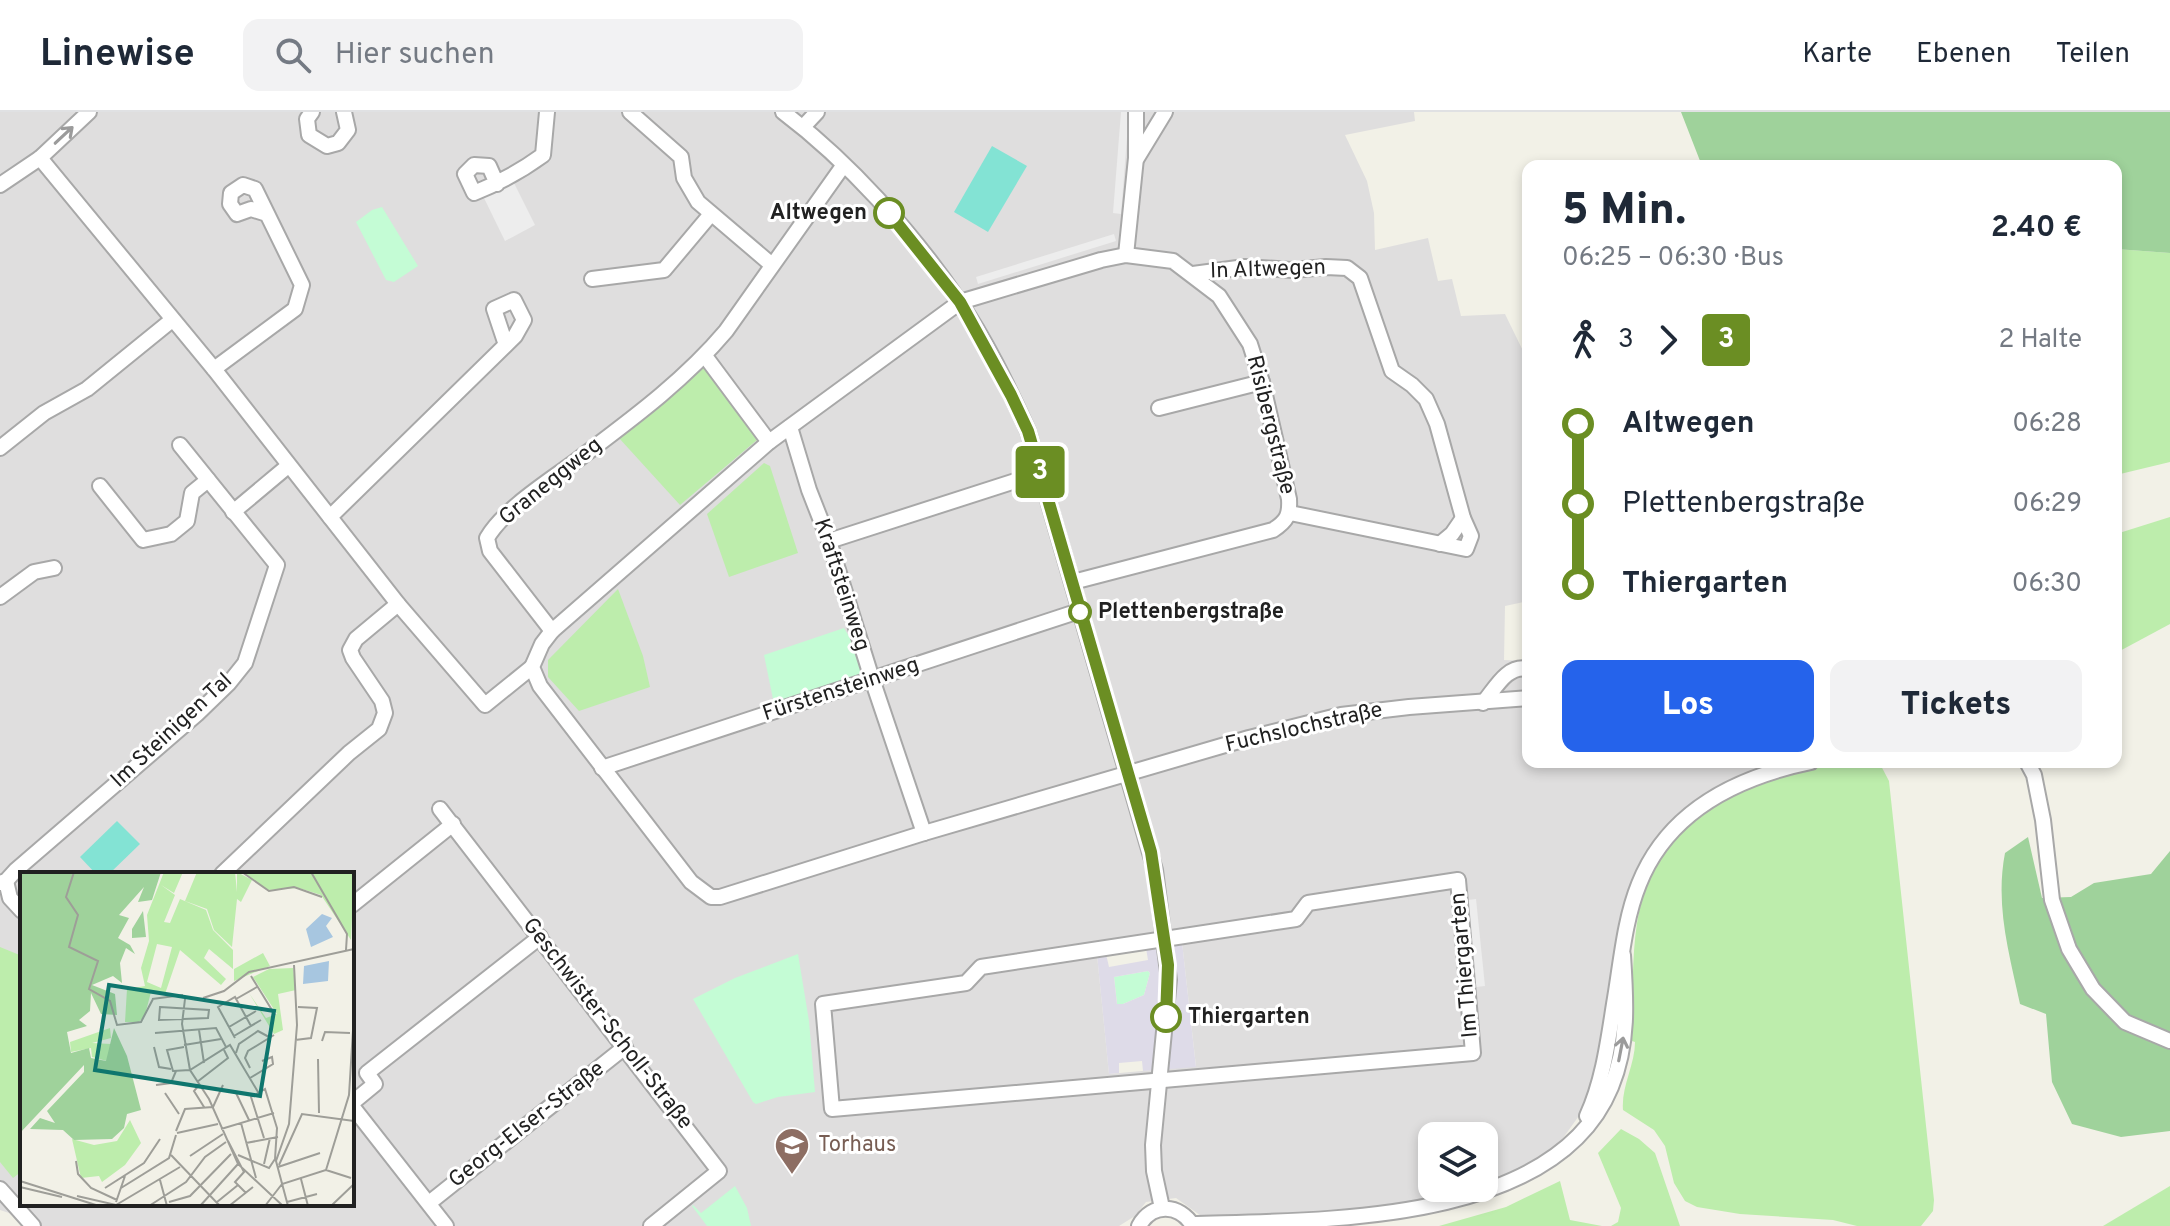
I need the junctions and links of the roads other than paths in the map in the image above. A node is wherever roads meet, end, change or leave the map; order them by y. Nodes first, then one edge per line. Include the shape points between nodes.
1 (89, 112) edge
2 (312, 112) edge
3 (344, 112) edge
4 (547, 112) edge
5 (630, 112) edge
6 (783, 112) edge
7 (817, 112) edge
8 (1136, 112) edge
9 (1165, 112) edge
10 (803, 127) junction
11 (40, 158) junction
12 (1136, 158) junction
13 (843, 166) junction
14 (497, 184) dead end
15 (0, 185) edge
16 (267, 214) dead end
17 (711, 214) junction
18 (1126, 255) junction
19 (772, 265) junction
20 (1193, 274) junction
21 (592, 279) dead end
22 (960, 302) junction
23 (172, 320) junction
24 (506, 345) dead end
25 (705, 356) junction
26 (214, 369) junction
27 (1262, 382) junction
28 (1159, 408) dead end
29 (790, 427) junction
30 (769, 442) junction
31 (180, 445) dead end
32 (0, 448) edge
33 (288, 466) junction
34 (1040, 473) junction
35 (208, 480) junction
36 (100, 486) dead end
37 (233, 512) junction
38 (1290, 513) junction
39 (330, 517) junction
40 (829, 541) junction
41 (54, 568) dead end
42 (1073, 582) junction
43 (0, 597) edge
44 (398, 604) junction
45 (1079, 611) junction
46 (552, 631) junction
47 (532, 667) junction
48 (1522, 668) edge
49 (872, 679) junction
50 (1522, 699) edge
51 (1483, 703) junction
52 (602, 768) junction
53 (1786, 768) edge
54 (2030, 768) edge
55 (1128, 774) junction
56 (440, 809) dead end
57 (453, 824) junction
58 (924, 833) junction
59 (224, 872) edge
60 (3, 882) edge
61 (354, 903) edge
62 (20, 909) edge
63 (540, 937) junction
64 (1166, 939) junction
65 (2170, 1041) edge
66 (625, 1047) junction
67 (1159, 1081) junction
68 (354, 1102) edge
69 (354, 1107) edge
70 (0, 1189) edge
71 (1162, 1208) junction
72 (438, 1215) edge
73 (1313, 1220) junction
74 (1192, 1225) edge
75 (33, 1226) edge
76 (424, 1226) edge
77 (651, 1226) edge
78 (1139, 1226) edge
79 (1287, 1226) edge

11 -> 1 street
2 - 3 street via 307,119 309,135 327,146 338,143 348,130
4 - 14 street via 543,155
5 - 17 street via 681,157 684,178
6 - 10 street
7 - 10 street
8 - 12 street
9 - 12 street
10 - 13 street
11 - 15 street
11 - 23 street
12 - 18 street
13 - 19 street, Graneggweg
13 - 22 street via 889,213
16 - 26 street via 302,285 295,309
17 - 19 street
17 - 21 street via 664,270
18 - 20 street, Risibergstraße via 1173,261
18 - 22 street, Risibergstraße
19 - 25 street, Graneggweg
20 - 27 street, Risibergstraße via 1233,316 1250,344
20 - 38 street, In Altwegen via 1245,267 1326,267 1347,268 1360,278 1392,371 1426,399 1432,411 1471,536 1466,549
22 - 29 street
22 - 34 street via 1028,431
23 - 26 street
23 - 32 street via 87,389 44,413
24 - 39 street
25 - 30 street
25 - 46 street, Graneggweg via 648,407 534,492 487,538 490,551
26 - 33 street
27 - 28 street
27 - 38 street, Risibergstraße
29 - 30 street
29 - 40 street, Kraftsteinweg
30 - 46 street
31 - 35 street, Im Steinigen Tal
33 - 37 street
33 - 39 street
34 - 40 street
34 - 42 street
35 - 36 street via 192,493 187,521 171,534 143,540
35 - 37 street, Im Steinigen Tal
37 - 60 street, Im Steinigen Tal via 277,565 245,663 197,714
38 - 42 street, Risibergstraße via 1273,530
39 - 44 street
40 - 49 street, Kraftsteinweg
41 - 43 street via 34,572
42 - 45 street
44 - 47 street via 485,705
44 - 59 street via 350,650 382,701 385,713 379,729
45 - 49 street, Fürstensteinweg
45 - 55 street
46 - 47 street
47 - 52 street via 540,686
48 - 51 street via 1510,671
49 - 52 street, Fürstensteinweg
49 - 58 street, Kraftsteinweg
50 - 51 street, Fuchslochstraße
51 - 55 street, Fuchslochstraße via 1360,711
52 - 58 street via 691,882 711,897
53 - 73 street via 1733,786 1691,812 1648,864 1630,912 1623,955 1625,1024 1615,1076 1605,1101 1573,1141 1530,1175 1474,1196
54 - 65 street via 2043,820 2052,900 2069,949 2093,989 2125,1022
55 - 58 street
55 - 64 street via 1151,852
56 - 57 street, Geschwister-Scholl-Straße
57 - 61 street
57 - 63 street, Geschwister-Scholl-Straße
60 - 62 street, Im Steinigen Tal
63 - 66 street, Geschwister-Scholl-Straße
63 - 68 street via 367,1073 375,1084
64 - 67 street via 1169,987
64 - 67 street, Im Thiergarten via 981,967 966,983 823,1004 832,1109
64 - 67 street, Im Thiergarten via 1296,919 1308,903 1458,880 1473,1053
66 - 72 street, Georg-Elser-Straße
66 - 77 street, Geschwister-Scholl-Straße via 719,1171
67 - 71 street via 1153,1158
69 - 72 street
70 - 75 street
71 - 74 street via 1182,1213
71 - 78 street
72 - 76 street, Georg-Elser-Straße
73 - 74 street
73 - 79 street

